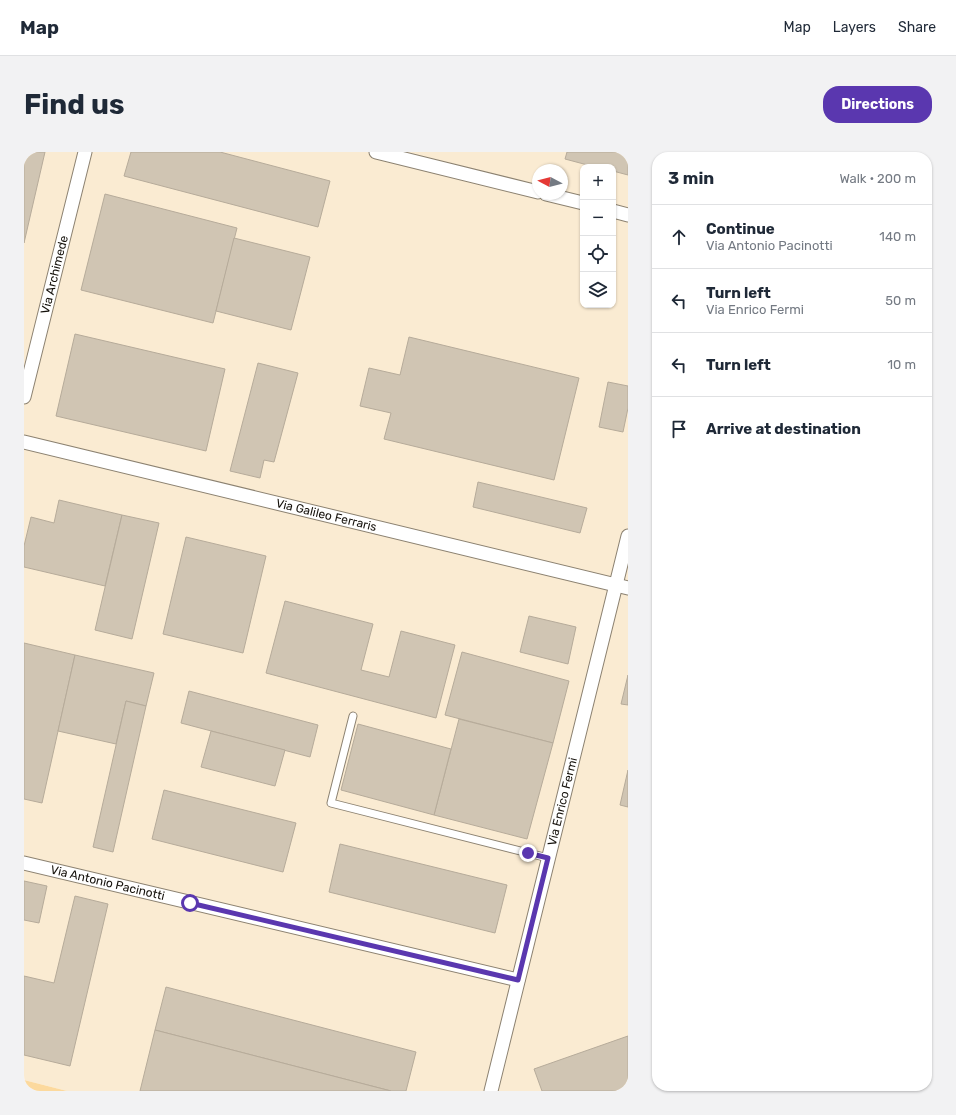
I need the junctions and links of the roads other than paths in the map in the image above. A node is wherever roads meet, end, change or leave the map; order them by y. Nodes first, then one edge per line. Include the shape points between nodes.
1 (85, 152) edge
2 (376, 152) edge
3 (532, 191) edge
4 (568, 199) edge
5 (580, 202) edge
6 (616, 212) edge
7 (628, 215) edge
8 (24, 397) edge
9 (24, 442) edge
10 (628, 536) edge
11 (622, 587) edge
12 (352, 716) dead end
13 (548, 858) junction
14 (24, 863) edge
15 (518, 980) junction
16 (491, 1091) edge

1 - 8 street, Via Archimede
2 - 3 street
4 - 5 street
6 - 7 street
9 - 11 street, Via Galileo Ferraris
10 - 11 street, Via Enrico Fermi
11 - 13 street, Via Enrico Fermi
12 - 13 lane via 331,803
13 - 15 street, Via Enrico Fermi
14 - 15 street, Via Antonio Pacinotti
15 - 16 street, Via Enrico Fermi

